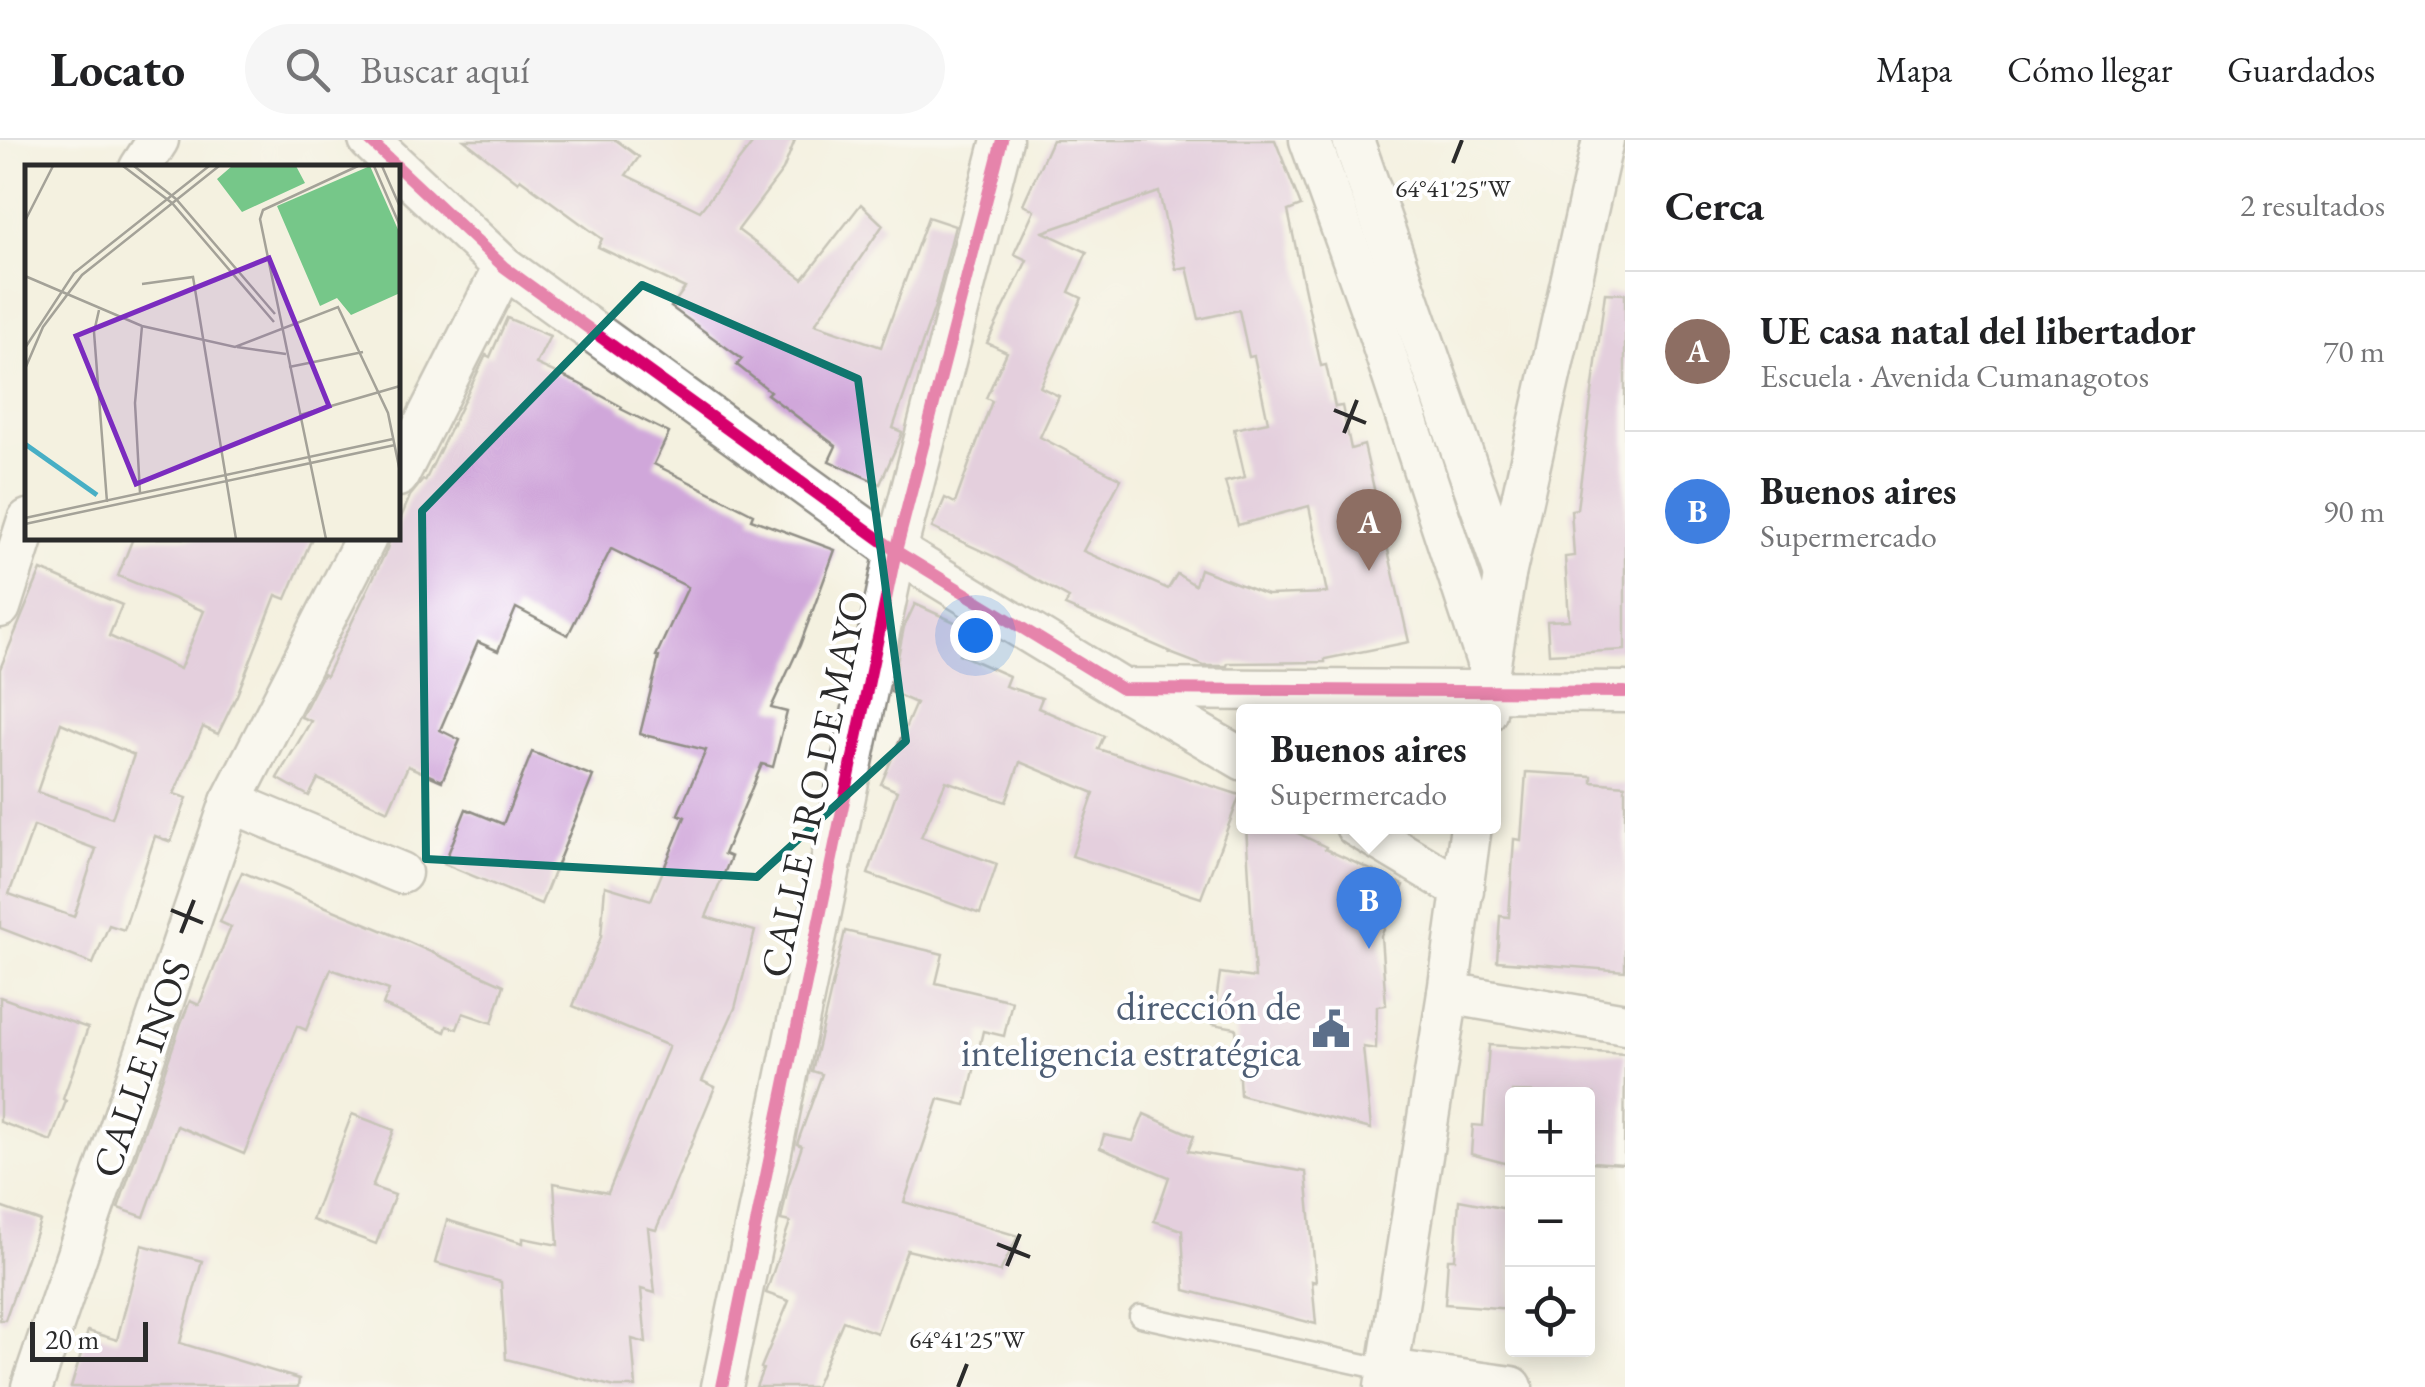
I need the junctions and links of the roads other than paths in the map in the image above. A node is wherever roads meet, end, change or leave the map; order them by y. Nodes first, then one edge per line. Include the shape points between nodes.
1 (158, 140) edge
2 (369, 140) edge
3 (1002, 140) edge
4 (1310, 140) edge
5 (1353, 140) edge
6 (1602, 140) edge
7 (142, 165) edge
8 (396, 165) edge
9 (400, 169) edge
10 (504, 267) junction
11 (400, 472) edge
12 (25, 529) edge
13 (365, 540) edge
14 (896, 551) junction
15 (1505, 575) junction
16 (0, 607) edge
17 (1122, 689) junction
18 (1488, 691) edge
19 (1625, 692) edge
20 (1236, 755) edge
21 (231, 802) junction
22 (1369, 834) edge
23 (1470, 834) edge
24 (401, 874) dead end
25 (1463, 890) junction
26 (1448, 993) junction
27 (1625, 1024) edge
28 (1140, 1316) dead end
29 (1387, 1379) edge
30 (32, 1387) edge
31 (722, 1387) edge
32 (1512, 1387) edge

1 - 7 street
2 - 8 street
3 - 14 street, CALLE 1RO DE MAYO
4 - 18 street via 1376,325
5 - 15 street
6 - 15 street
9 - 10 street
10 - 11 street
10 - 14 street
12 - 16 street
13 - 21 street, CALLE INOS
14 - 17 street
14 - 31 street, CALLE 1RO DE MAYO
15 - 18 street
17 - 18 street
17 - 20 street
18 - 19 street
21 - 24 street
21 - 30 street, CALLE INOS
22 - 25 street
23 - 25 street
25 - 26 street
26 - 27 street
26 - 29 street
28 - 29 lane
29 - 32 street

